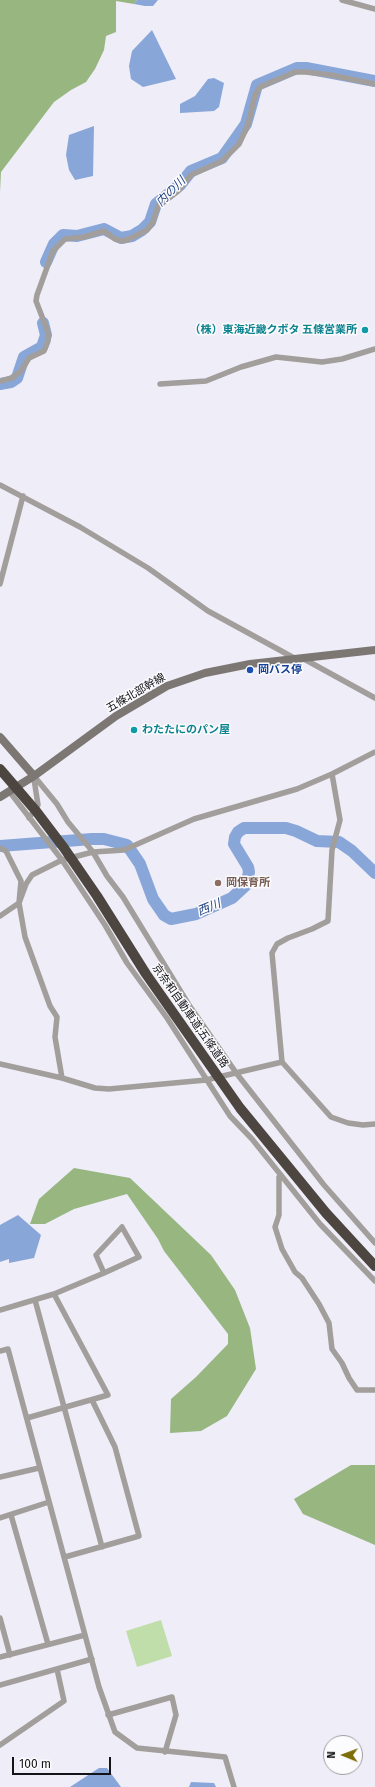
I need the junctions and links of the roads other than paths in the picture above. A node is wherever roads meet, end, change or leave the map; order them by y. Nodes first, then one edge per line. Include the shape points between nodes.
1 (342, 0) edge
2 (375, 9) edge
3 (375, 84) edge
4 (375, 349) edge
5 (0, 381) edge
6 (160, 384) dead end
7 (0, 485) edge
8 (23, 496) junction
9 (0, 584) edge
10 (375, 650) edge
11 (300, 659) junction
12 (375, 698) edge
13 (0, 737) edge
14 (375, 752) edge
15 (0, 769) edge
16 (332, 774) junction
17 (34, 776) junction
18 (9, 791) junction
19 (0, 797) edge
20 (29, 818) junction
21 (0, 848) edge
22 (93, 852) junction
23 (62, 860) junction
24 (19, 903) junction
25 (0, 916) edge
26 (282, 1062) junction
27 (0, 1064) edge
28 (237, 1074) junction
29 (62, 1078) junction
30 (206, 1080) junction
31 (375, 1124) edge
32 (281, 1175) junction
33 (375, 1243) edge
34 (375, 1266) edge
35 (104, 1273) junction
36 (375, 1281) edge
37 (54, 1294) junction
38 (35, 1300) junction
39 (0, 1310) edge
40 (0, 1351) edge
41 (375, 1390) edge
42 (92, 1400) junction
43 (65, 1408) junction
44 (27, 1418) junction
45 (39, 1468) junction
46 (0, 1477) edge
47 (50, 1502) junction
48 (11, 1515) junction
49 (0, 1518) edge
50 (102, 1547) junction
51 (65, 1557) junction
52 (0, 1618) edge
53 (86, 1635) junction
54 (48, 1644) junction
55 (10, 1655) junction
56 (0, 1657) edge
57 (92, 1660) junction
58 (57, 1669) junction
59 (0, 1685) edge
60 (108, 1715) junction
61 (0, 1745) edge
62 (165, 1752) junction
63 (234, 1787) edge

1 - 2 street
3 - 5 street via 331,75 295,72 260,87 239,144 222,161 191,175 178,191 158,206 153,222 147,230 122,241 104,232 65,239 54,251 37,295 36,301 48,332 44,351 29,358 19,373 12,378
4 - 6 street via 322,362 276,357 206,381
7 - 8 street
8 - 9 street
8 - 11 street via 148,568 208,611
10 - 11 street, 五條北部幹線
11 - 12 street
11 - 17 street, 五條北部幹線 via 250,664 205,673 167,686 116,716
13 - 17 street
14 - 16 street
15 - 34 highway, 京奈和自動車道;五條道路, bridge via 36,811 98,896 151,981 240,1108 326,1214
16 - 22 street via 297,789 194,819 124,850
16 - 26 street via 340,820 332,850 328,920 277,944 272,953
17 - 18 street, 五條北部幹線
17 - 20 street via 38,805
17 - 22 street
18 - 19 street, 五條北部幹線
18 - 20 street
20 - 23 street
21 - 24 street via 6,851 21,881
22 - 23 street
22 - 28 street via 189,1005
23 - 24 street via 32,875
23 - 30 street via 127,963 167,1018
24 - 25 street
24 - 29 street via 25,937 50,1006 57,1016 55,1037
26 - 28 street
26 - 31 street via 331,1117 348,1123
27 - 29 street
28 - 30 street
28 - 33 street via 324,1185
29 - 30 street via 95,1088 109,1089
30 - 32 street via 230,1116
32 - 36 street via 320,1224
32 - 41 street via 279,1215 275,1227 282,1250 329,1323 332,1349 349,1378 357,1390
35 - 35 street via 96,1255 122,1227 139,1257
35 - 37 street
37 - 38 street
37 - 42 street via 108,1395
38 - 39 street
38 - 43 street
40 - 44 street via 8,1349
42 - 43 street
42 - 50 street via 115,1447 139,1536
43 - 44 street
43 - 50 street
44 - 45 street
45 - 46 street
45 - 47 street
47 - 48 street
47 - 51 street
48 - 49 street
48 - 54 street
50 - 51 street
51 - 53 street
52 - 55 street
53 - 54 street
53 - 57 street
54 - 55 street
55 - 56 street
57 - 58 street
57 - 60 street
58 - 59 street
58 - 61 street via 64,1701
60 - 62 street via 115,1732 137,1748
60 - 62 street via 172,1697 176,1715
62 - 63 street via 225,1757

